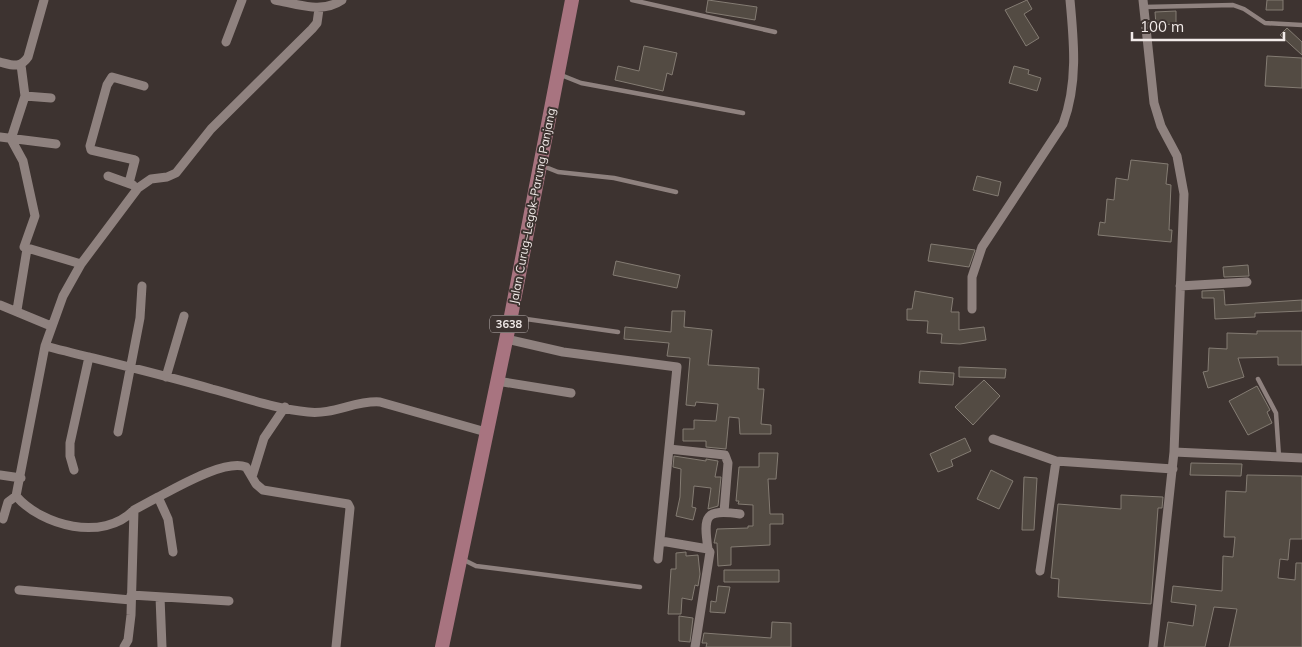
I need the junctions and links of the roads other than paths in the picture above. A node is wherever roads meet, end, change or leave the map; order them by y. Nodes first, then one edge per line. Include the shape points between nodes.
1 (44, 0) edge
2 (242, 0) edge
3 (275, 0) edge
4 (342, 0) edge
5 (572, 0) edge
6 (632, 0) edge
7 (1070, 0) edge
8 (292, 2) edge
9 (1143, 3) edge
10 (319, 9) junction
11 (1302, 25) edge
12 (775, 32) dead end
13 (226, 42) dead end
14 (0, 62) edge
15 (21, 65) junction
16 (557, 74) junction
17 (144, 86) dead end
18 (25, 96) junction
19 (51, 98) dead end
20 (743, 113) dead end
21 (0, 137) edge
22 (11, 139) junction
23 (56, 144) dead end
24 (539, 165) junction
25 (108, 176) dead end
26 (128, 183) junction
27 (138, 188) junction
28 (676, 192) dead end
29 (27, 249) junction
30 (82, 264) junction
31 (1247, 282) dead end
32 (142, 286) dead end
33 (1180, 286) junction
34 (0, 305) edge
35 (17, 310) junction
36 (972, 310) dead end
37 (184, 316) dead end
38 (510, 316) junction
39 (51, 326) junction
40 (618, 332) dead end
41 (506, 339) junction
42 (45, 346) junction
43 (89, 357) junction
44 (131, 369) junction
45 (166, 377) junction
46 (1258, 379) dead end
47 (497, 381) junction
48 (571, 393) dead end
49 (285, 407) junction
50 (118, 432) dead end
51 (486, 432) junction
52 (992, 439) dead end
53 (669, 449) junction
54 (1174, 452) junction
55 (1279, 457) junction
56 (1302, 458) edge
57 (1056, 461) junction
58 (1173, 469) junction
59 (74, 470) dead end
60 (0, 475) edge
61 (252, 477) junction
62 (20, 478) junction
63 (16, 496) junction
64 (158, 497) junction
65 (134, 510) junction
66 (724, 512) junction
67 (740, 514) dead end
68 (3, 519) dead end
69 (661, 541) junction
70 (708, 549) junction
71 (173, 552) dead end
72 (461, 558) junction
73 (658, 559) dead end
74 (1040, 571) dead end
75 (640, 587) dead end
76 (19, 590) dead end
77 (131, 597) junction
78 (160, 597) junction
79 (229, 602) dead end
80 (124, 647) edge
81 (162, 647) edge
82 (336, 647) edge
83 (442, 647) edge
84 (694, 647) edge
85 (1153, 647) edge

1 - 15 street via 28,58
2 - 13 street
3 - 8 street
4 - 10 street
5 - 16 main road, Jalan Curug–Legok–Parung Panjang / 3638
6 - 12 lane
7 - 36 street via 1074,79 1069,107 1063,124 982,247 972,277
8 - 10 street
9 - 11 lane via 1232,5 1265,23
9 - 33 street via 1156,110 1173,147 1182,179 1184,228
10 - 27 street via 317,23 312,30 211,129 176,173 151,179
14 - 15 street
15 - 18 street
16 - 20 lane via 581,83
16 - 24 main road, Jalan Curug–Legok–Parung Panjang / 3638
17 - 26 street via 112,77 90,146 91,150 135,160
18 - 19 street
18 - 22 street
21 - 22 street
22 - 23 street
22 - 29 street via 23,160 26,185 34,207 35,216 24,245
24 - 28 lane via 558,172 614,178
24 - 38 main road, Jalan Curug–Legok–Parung Panjang / 3638
25 - 26 street
26 - 27 street
27 - 30 street
29 - 30 street
29 - 35 street
30 - 39 street via 68,285
31 - 33 street
32 - 44 street
33 - 54 street
34 - 35 street
35 - 39 street
37 - 45 street
38 - 40 lane
38 - 41 main road, Jalan Curug–Legok–Parung Panjang / 3638
39 - 42 street
41 - 47 main road, Jalan Curug–Legok–Parung Panjang / 3638
41 - 53 street via 563,352 677,367
42 - 43 street
42 - 62 street
43 - 44 street
43 - 59 street via 70,443
44 - 45 street
44 - 50 street
45 - 49 street
46 - 55 lane via 1276,413
47 - 48 street
47 - 51 main road, Jalan Curug–Legok–Parung Panjang / 3638
49 - 51 street via 319,413 380,402
49 - 61 street via 264,438
51 - 72 main road, Jalan Curug–Legok–Parung Panjang / 3638
52 - 57 street
53 - 66 street via 725,454 728,463
53 - 69 street
54 - 55 street
54 - 58 street
55 - 56 street
57 - 58 street
57 - 74 street
58 - 85 street
60 - 62 street
61 - 64 street via 246,467 229,466
61 - 82 street via 263,490 345,502 350,508
62 - 63 street
63 - 65 street via 34,513 58,523 88,528 112,524
63 - 68 street via 8,502
64 - 65 street
64 - 71 street via 168,519
65 - 77 street
66 - 67 street
66 - 70 street via 713,512 707,522
69 - 70 street
69 - 73 street
70 - 84 street via 711,555
72 - 75 lane via 476,566
72 - 83 main road, Jalan Curug–Legok–Parung Panjang / 3638
76 - 77 street
77 - 78 street
77 - 80 street via 128,640
78 - 79 street
78 - 81 street

